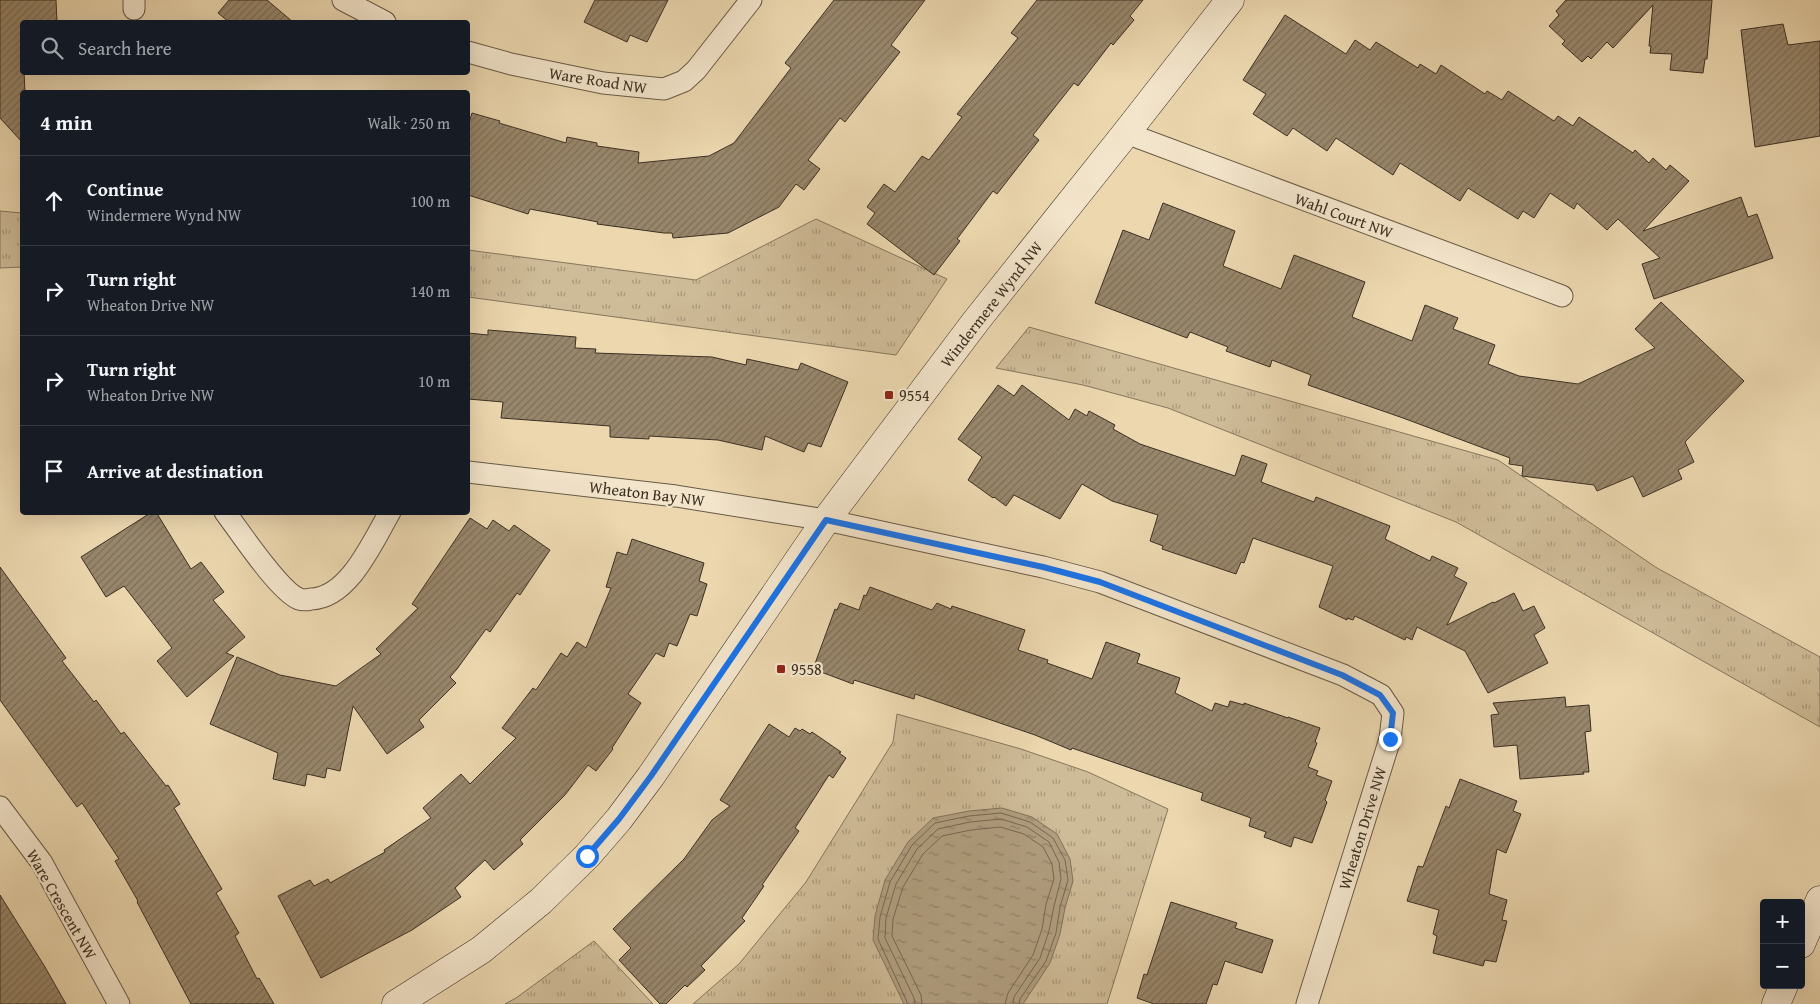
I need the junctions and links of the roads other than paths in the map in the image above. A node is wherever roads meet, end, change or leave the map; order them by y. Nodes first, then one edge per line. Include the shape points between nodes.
1 (343, 0) edge
2 (751, 0) edge
3 (1230, 0) edge
4 (380, 20) edge
5 (470, 53) edge
6 (1126, 134) junction
7 (1562, 296) dead end
8 (470, 472) edge
9 (226, 515) edge
10 (388, 515) edge
11 (826, 520) junction
12 (0, 807) edge
13 (1820, 900) edge
14 (1805, 935) edge
15 (1782, 989) edge
16 (119, 1004) edge
17 (396, 1004) edge
18 (1307, 1004) edge
19 (1776, 1004) edge

1 - 4 street
2 - 5 street, Ware Road NW via 696,70 684,81 664,89 603,83
3 - 6 street, Windermere Wynd NW
6 - 7 street, Wahl Court NW
6 - 11 street, Windermere Wynd NW via 976,321
8 - 11 street, Wheaton Bay NW via 676,496
9 - 10 street via 282,586 300,600 316,599 334,592 347,580
11 - 17 street, Windermere Wynd NW via 651,776 587,856 541,901 481,950
11 - 18 street, Wheaton Drive NW via 1100,582 1342,675 1380,695 1393,713 1390,739
12 - 16 street, Ware Crescent NW via 42,863
13 - 14 street
15 - 19 street

